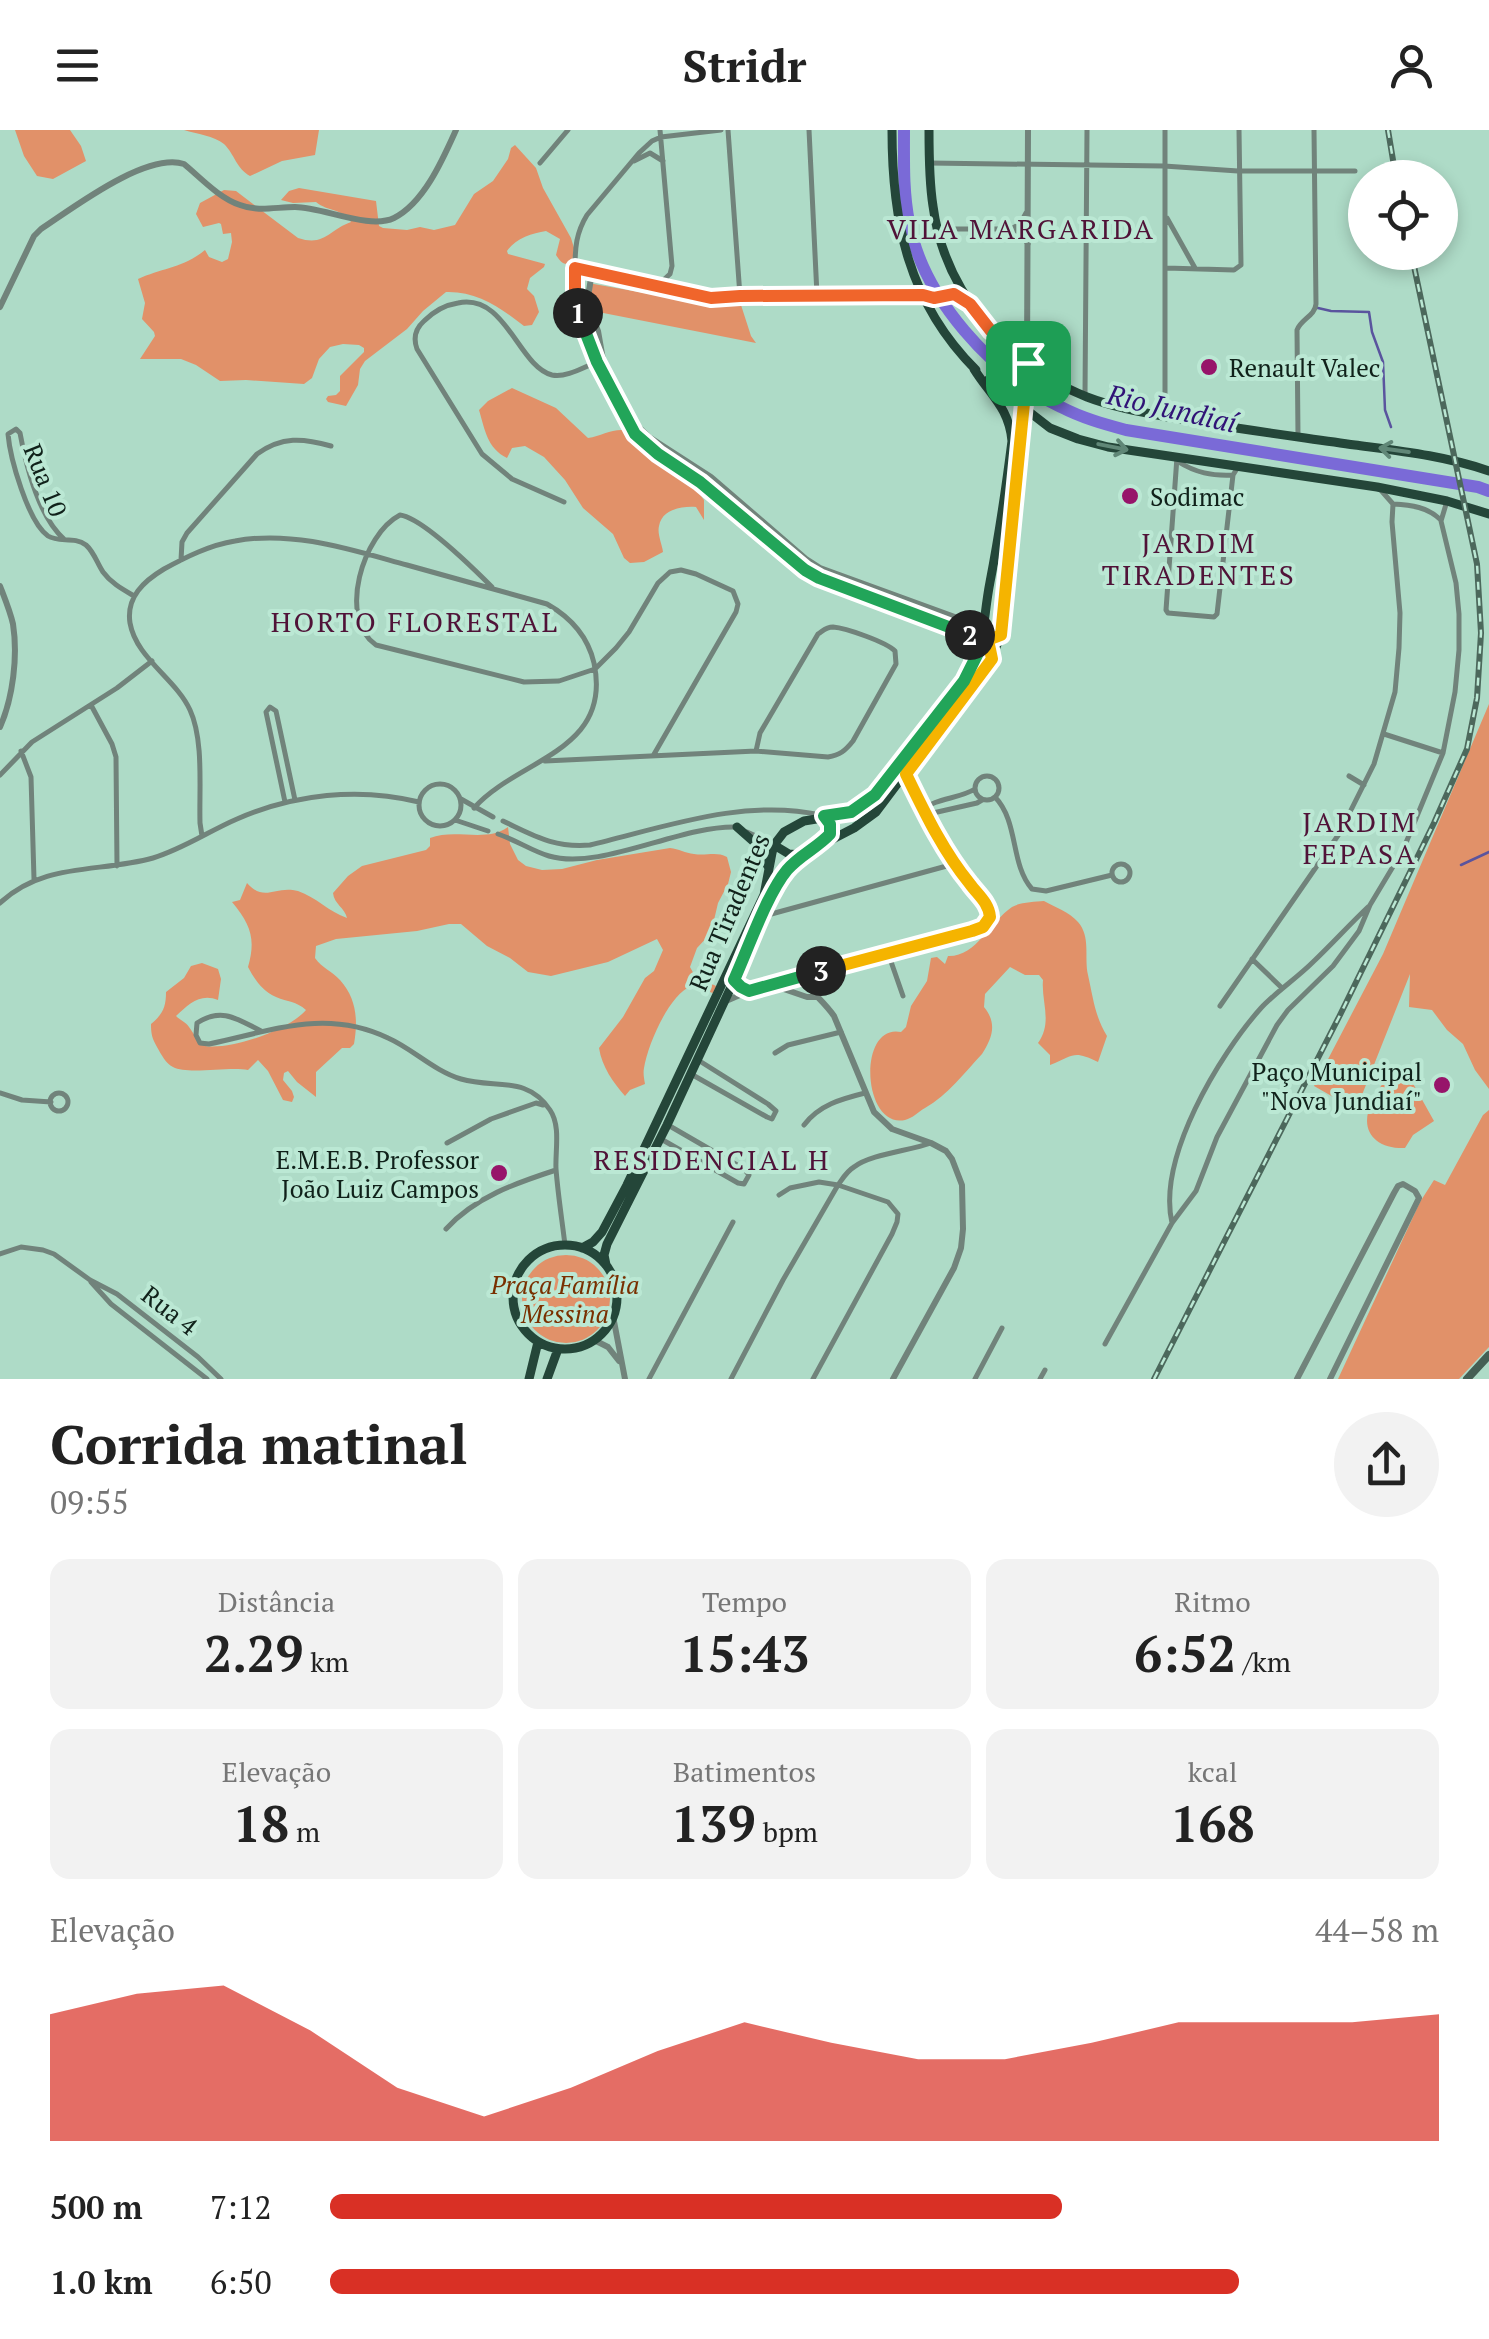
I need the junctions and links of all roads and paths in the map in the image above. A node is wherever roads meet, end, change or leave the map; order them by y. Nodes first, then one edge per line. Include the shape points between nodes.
1 (456, 130) edge
2 (568, 130) edge
3 (724, 130) edge
4 (810, 130) edge
5 (892, 130) edge
6 (929, 130) edge
7 (1028, 130) edge
8 (1087, 130) edge
9 (1164, 130) edge
10 (1240, 130) edge
11 (1314, 130) edge
12 (660, 134) edge
13 (663, 161) junction
14 (540, 163) dead end
15 (929, 163) junction
16 (1027, 165) junction
17 (628, 166) junction
18 (1086, 166) junction
19 (1164, 166) junction
20 (1238, 171) junction
21 (1313, 171) junction
22 (1348, 172) edge
23 (1027, 211) junction
24 (1165, 215) junction
25 (1012, 228) junction
26 (938, 229) junction
27 (1028, 244) junction
28 (575, 268) junction
29 (1165, 268) junction
30 (1195, 268) junction
31 (592, 272) junction
32 (655, 287) junction
33 (817, 295) junction
34 (740, 296) junction
35 (928, 296) junction
36 (970, 304) junction
37 (0, 307) edge
38 (578, 314) junction
39 (593, 320) junction
40 (597, 362) junction
41 (1028, 363) junction
42 (974, 369) junction
43 (606, 377) junction
44 (1085, 397) junction
45 (1024, 406) junction
46 (626, 416) junction
47 (1165, 416) junction
48 (1298, 436) junction
49 (331, 446) dead end
50 (663, 446) junction
51 (1177, 459) junction
52 (1489, 467) edge
53 (680, 469) junction
54 (1236, 470) junction
55 (1377, 487) junction
56 (736, 498) junction
57 (1447, 501) junction
58 (564, 502) dead end
59 (1393, 504) junction
60 (1489, 514) edge
61 (741, 517) junction
62 (1441, 520) junction
63 (50, 524) junction
64 (40, 528) junction
65 (64, 538) junction
66 (366, 554) junction
67 (181, 560) junction
68 (794, 562) junction
69 (820, 568) junction
70 (0, 586) edge
71 (989, 587) junction
72 (494, 589) junction
73 (134, 596) junction
74 (1004, 610) junction
75 (985, 628) junction
76 (1001, 635) junction
77 (986, 640) junction
78 (992, 659) junction
79 (152, 662) junction
80 (595, 668) junction
81 (91, 705) junction
82 (0, 727) edge
83 (1384, 734) junction
84 (22, 751) junction
85 (756, 751) junction
86 (1443, 753) junction
87 (653, 756) junction
88 (542, 762) junction
89 (906, 774) junction
90 (0, 775) edge
91 (1348, 776) dead end
92 (1364, 785) junction
93 (974, 789) junction
94 (995, 797) junction
95 (461, 799) junction
96 (295, 800) junction
97 (982, 800) junction
98 (285, 802) junction
99 (420, 802) junction
100 (474, 808) junction
101 (746, 810) junction
102 (923, 810) junction
103 (824, 816) junction
104 (493, 817) dead end
105 (456, 820) junction
106 (503, 822) dead end
107 (737, 828) junction
108 (488, 831) dead end
109 (498, 834) dead end
110 (202, 836) junction
111 (818, 844) junction
112 (774, 845) junction
113 (802, 855) junction
114 (954, 864) junction
115 (117, 866) junction
116 (769, 868) junction
117 (1112, 876) dead end
118 (34, 879) junction
119 (0, 903) edge
120 (1370, 905) junction
121 (763, 916) junction
122 (888, 953) junction
123 (1252, 959) junction
124 (800, 976) junction
125 (734, 980) junction
126 (770, 985) junction
127 (1282, 988) junction
128 (749, 991) junction
129 (816, 996) junction
130 (903, 996) dead end
131 (724, 1001) junction
132 (1220, 1006) dead end
133 (261, 1031) junction
134 (840, 1032) junction
135 (776, 1053) dead end
136 (698, 1060) junction
137 (691, 1074) junction
138 (0, 1093) edge
139 (865, 1093) junction
140 (50, 1102) dead end
141 (546, 1105) junction
142 (667, 1125) junction
143 (804, 1126) dead end
144 (660, 1139) junction
145 (447, 1143) dead end
146 (931, 1143) junction
147 (556, 1170) junction
148 (838, 1185) junction
149 (779, 1195) dead end
150 (733, 1222) dead end
151 (1172, 1223) junction
152 (446, 1229) dead end
153 (564, 1245) junction
154 (582, 1248) junction
155 (0, 1254) edge
156 (606, 1265) junction
157 (90, 1280) junction
158 (614, 1316) junction
159 (1002, 1328) dead end
160 (172, 1337) junction
161 (594, 1340) junction
162 (538, 1342) junction
163 (1105, 1344) dead end
164 (165, 1346) junction
165 (558, 1349) junction
166 (194, 1354) junction
167 (1489, 1355) edge
168 (186, 1363) junction
169 (621, 1366) junction
170 (1044, 1370) dead end
171 (207, 1379) edge
172 (222, 1379) edge
173 (529, 1379) edge
174 (546, 1379) edge
175 (624, 1379) edge
176 (649, 1379) edge
177 (731, 1379) edge
178 (813, 1379) edge
179 (893, 1379) edge
180 (975, 1379) edge
181 (1040, 1379) edge
182 (1297, 1379) edge
183 (1330, 1379) edge
184 (1468, 1379) edge

1 - 37 street via 417,198 378,222 316,208 238,205 184,164 159,164 102,188 41,229
2 - 14 street
3 - 12 street
3 - 34 street
4 - 33 street
5 - 35 main road via 898,222 912,271
6 - 15 main road
7 - 16 street, Rua Tiradentes
8 - 18 street
9 - 19 street
10 - 20 street
11 - 21 street
12 - 13 street
12 - 17 street
13 - 17 street via 646,154
13 - 32 street via 672,266
15 - 16 street
15 - 26 main road
16 - 18 street
16 - 23 street, Rua Tiradentes
17 - 28 street via 579,228
18 - 19 street
18 - 44 street
19 - 20 street
19 - 24 street
20 - 21 street
20 - 30 street via 1241,265
21 - 22 street
21 - 48 street via 1316,304 1298,330
23 - 25 street
23 - 27 street, Rua Tiradentes
24 - 29 street
24 - 30 street
25 - 26 street
25 - 27 street
26 - 36 main road
27 - 41 street, Rua Tiradentes
28 - 31 street
28 - 38 street
29 - 30 street
29 - 47 street
31 - 32 street
31 - 39 street via 587,302
32 - 34 street via 711,298
33 - 34 street
33 - 35 street
35 - 36 street via 954,294
35 - 42 main road
36 - 41 main road
38 - 39 street
38 - 40 street
39 - 43 street
40 - 43 street
40 - 58 street via 551,374 477,302 436,311 415,333 417,349 482,454 512,479
41 - 44 main road
41 - 45 main road, Rua Tiradentes
42 - 45 main road
42 - 71 main road, Rua Tiradentes via 1007,414 1012,441
43 - 46 street
44 - 47 main road
45 -> 51 main road via 1050,428 1078,438
45 - 74 main road, Rua Tiradentes
46 - 50 street
46 - 53 street via 635,434
47 - 48 main road
52 -> 48 main road
49 - 67 street via 292,439 257,454 187,534
50 - 53 street
50 - 56 street
51 - 54 main road
51 - 54 street via 1168,613 1217,614
53 - 61 street
54 - 55 main road
55 - 57 main road
55 - 59 street
56 - 61 street
56 - 69 street
57 - 60 main road
57 - 62 street
59 - 62 street via 1422,508
59 - 83 street via 1399,648
61 - 68 street
62 - 86 street via 1459,614
63 - 64 street
63 - 64 street, Rua 10 via 20,433 12,430 12,456
63 - 65 street, Rua 10
64 - 65 street, Rua 10
65 - 73 street, Rua 10 via 89,548 113,584
66 - 67 street via 268,538 235,541
66 - 72 street
66 - 72 street via 388,523 407,516
66 - 80 street via 359,615 376,645 524,682 559,681
67 - 73 street via 149,578
68 - 69 street
68 - 77 street via 819,578
69 - 75 street
70 - 82 street via 14,653
71 - 74 main road via 991,614
71 - 75 main road, Rua Tiradentes
72 - 80 street via 561,612 584,639
73 - 79 street via 130,626
74 - 76 main road, Rua Tiradentes
75 - 77 main road, Rua Tiradentes
76 - 77 main road
76 - 78 main road, Rua Tiradentes
77 - 78 main road
77 - 103 main road, Rua Tiradentes via 964,681 875,795 851,812
78 - 89 main road, Rua Tiradentes
79 - 81 street
79 - 110 street via 180,694 195,725
80 - 87 street via 670,572 696,574 733,591 736,612
80 - 88 street via 590,716
81 - 84 street
81 - 115 street via 116,757
83 - 86 street
83 - 92 street
84 - 90 street
84 - 118 street via 33,797
85 - 85 street via 828,757 846,750 896,664 894,651 834,627 818,634
85 - 87 street
86 - 120 street via 1403,850
87 - 88 street
88 - 100 street via 486,793
89 - 102 street
89 - 111 main road, Rua Tiradentes via 867,819
91 - 92 street
92 - 123 street via 1339,834
93 - 94 street via 981,777 992,777 999,788
93 - 97 street
93 - 102 street
94 - 97 street
94 - 117 street via 1032,889 1046,892
95 - 99 street via 439,784
95 - 100 street
95 - 105 street
96 - 98 street
96 - 98 street via 270,707
96 - 99 street via 365,794
97 - 102 street
98 - 110 street
99 - 105 street via 431,824
100 - 104 street
101 - 103 street
101 - 106 street via 571,847
101 - 107 street
102 - 114 street
103 - 111 main road via 831,829
103 - 112 main road, Rua Tiradentes via 796,824
105 - 108 street
107 - 109 street via 573,859
107 - 112 street
107 - 116 main road
110 - 115 street
111 - 113 main road, Rua Tiradentes
112 - 113 main road
112 - 116 main road, Rua Tiradentes
113 - 121 main road, Rua Tiradentes via 784,873
114 - 121 street
114 - 122 street via 988,905 987,922
115 - 118 street
116 - 154 main road, Rua Tiradentes via 764,896 627,1185 602,1232
118 - 119 street
120 - 127 street
120 - 151 street via 1347,950 1277,1026 1196,1191
121 - 125 main road, Rua Tiradentes
122 - 124 street
122 - 130 street
123 - 127 street
123 - 132 street
124 - 126 street
124 - 129 street
125 - 128 street
125 - 131 main road, Rua Tiradentes
126 - 128 street
126 - 129 street
127 - 151 street via 1233,1042 1191,1119 1169,1193
128 - 131 street
129 - 134 street
131 - 136 main road, Rua Tiradentes
133 - 133 street via 200,1044 196,1029 203,1018 219,1014
133 - 141 street via 317,1023 361,1028 452,1076 529,1089
134 - 135 street
134 - 139 street
136 - 137 main road, Rua Tiradentes
136 - 137 street via 776,1114 767,1118
137 - 142 main road, Rua Tiradentes
138 - 140 street
139 - 143 street via 825,1106
139 - 146 street via 892,1129
141 - 145 street via 491,1119
141 - 147 street via 554,1118
142 - 144 main road, Rua Tiradentes
142 - 144 street via 744,1169 744,1184
144 - 156 main road, Rua Tiradentes via 607,1244
146 - 148 street via 865,1160
146 - 179 street via 946,1151 962,1184 960,1248
147 - 152 street via 492,1194
147 - 153 street
148 - 149 street via 819,1182
148 - 177 street
148 - 178 street via 888,1202 898,1222
150 - 176 street
151 - 163 street
153 - 154 main road
153 - 162 main road via 534,1256 515,1283 517,1316
154 - 156 main road
155 - 157 street, Rua 4 via 21,1247 43,1250
156 - 158 main road via 616,1290
157 - 160 street, Rua 4
157 - 164 street, Rua 4
158 - 161 main road
158 - 169 street
159 - 180 street
160 - 164 street
160 - 166 street, Rua 4
161 - 165 main road
161 - 169 street via 613,1351
162 - 165 main road
162 - 173 main road
164 - 168 street, Rua 4
165 - 174 main road
166 - 168 street
166 - 172 street, Rua 4
167 - 184 main road
168 - 171 street, Rua 4
169 - 175 street
170 - 181 street
182 - 183 street via 1403,1184 1419,1198

